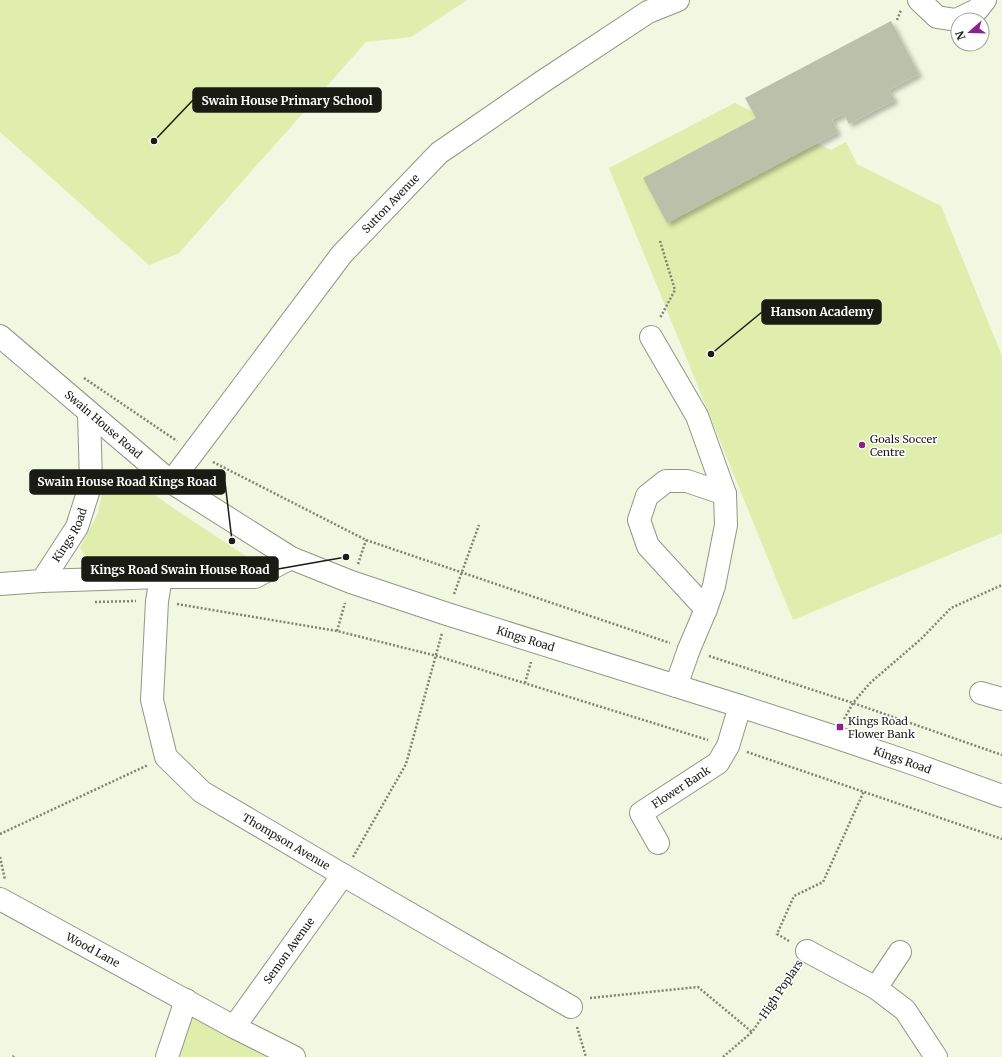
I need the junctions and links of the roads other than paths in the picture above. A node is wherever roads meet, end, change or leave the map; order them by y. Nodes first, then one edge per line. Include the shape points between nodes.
1 (678, 0) edge
2 (919, 0) edge
3 (984, 0) edge
4 (0, 336) edge
5 (651, 337) road end
6 (89, 413) junction
7 (171, 482) junction
8 (725, 494) junction
9 (291, 558) junction
10 (161, 577) junction
11 (42, 581) junction
12 (0, 584) edge
13 (706, 609) junction
14 (676, 686) junction
15 (981, 693) dead end
16 (1002, 699) edge
17 (740, 706) junction
18 (1002, 796) edge
19 (658, 843) dead end
20 (343, 875) junction
21 (0, 898) edge
22 (807, 951) road end
23 (900, 952) dead end
24 (876, 988) junction
25 (186, 1000) junction
26 (572, 1007) road end
27 (234, 1027) junction
28 (167, 1057) edge
29 (294, 1057) edge
30 (936, 1057) edge

1 - 7 street, Sutton Avenue via 648,12 439,153 342,254
2 - 3 street via 937,18 956,20 977,10
4 - 6 street, Swain House Road
5 - 8 street via 697,416
6 - 7 street, Swain House Road
6 - 11 street, Kings Road via 90,483 77,527
7 - 9 street, Swain House Road
8 - 13 street via 726,525 714,586
8 - 13 street via 686,481 666,481 647,496 639,520 648,546
9 - 10 street via 256,577
9 - 14 street, Kings Road via 351,582
10 - 11 street
10 - 20 street, Thompson Avenue via 157,601 152,700 166,757 202,792
11 - 12 street
13 - 14 street
14 - 17 street, Kings Road
15 - 16 street
17 - 18 street, Kings Road
17 - 19 street, Flower Bank via 728,746 718,763 641,813
20 - 26 street, Thompson Avenue
20 - 27 street, Semon Avenue
21 - 25 street, Wood Lane
22 - 24 street, High Poplars
23 - 24 street
24 - 30 street, High Poplars via 905,1010
25 - 27 street, Wood Lane
25 - 28 street
27 - 29 street, Wood Lane

